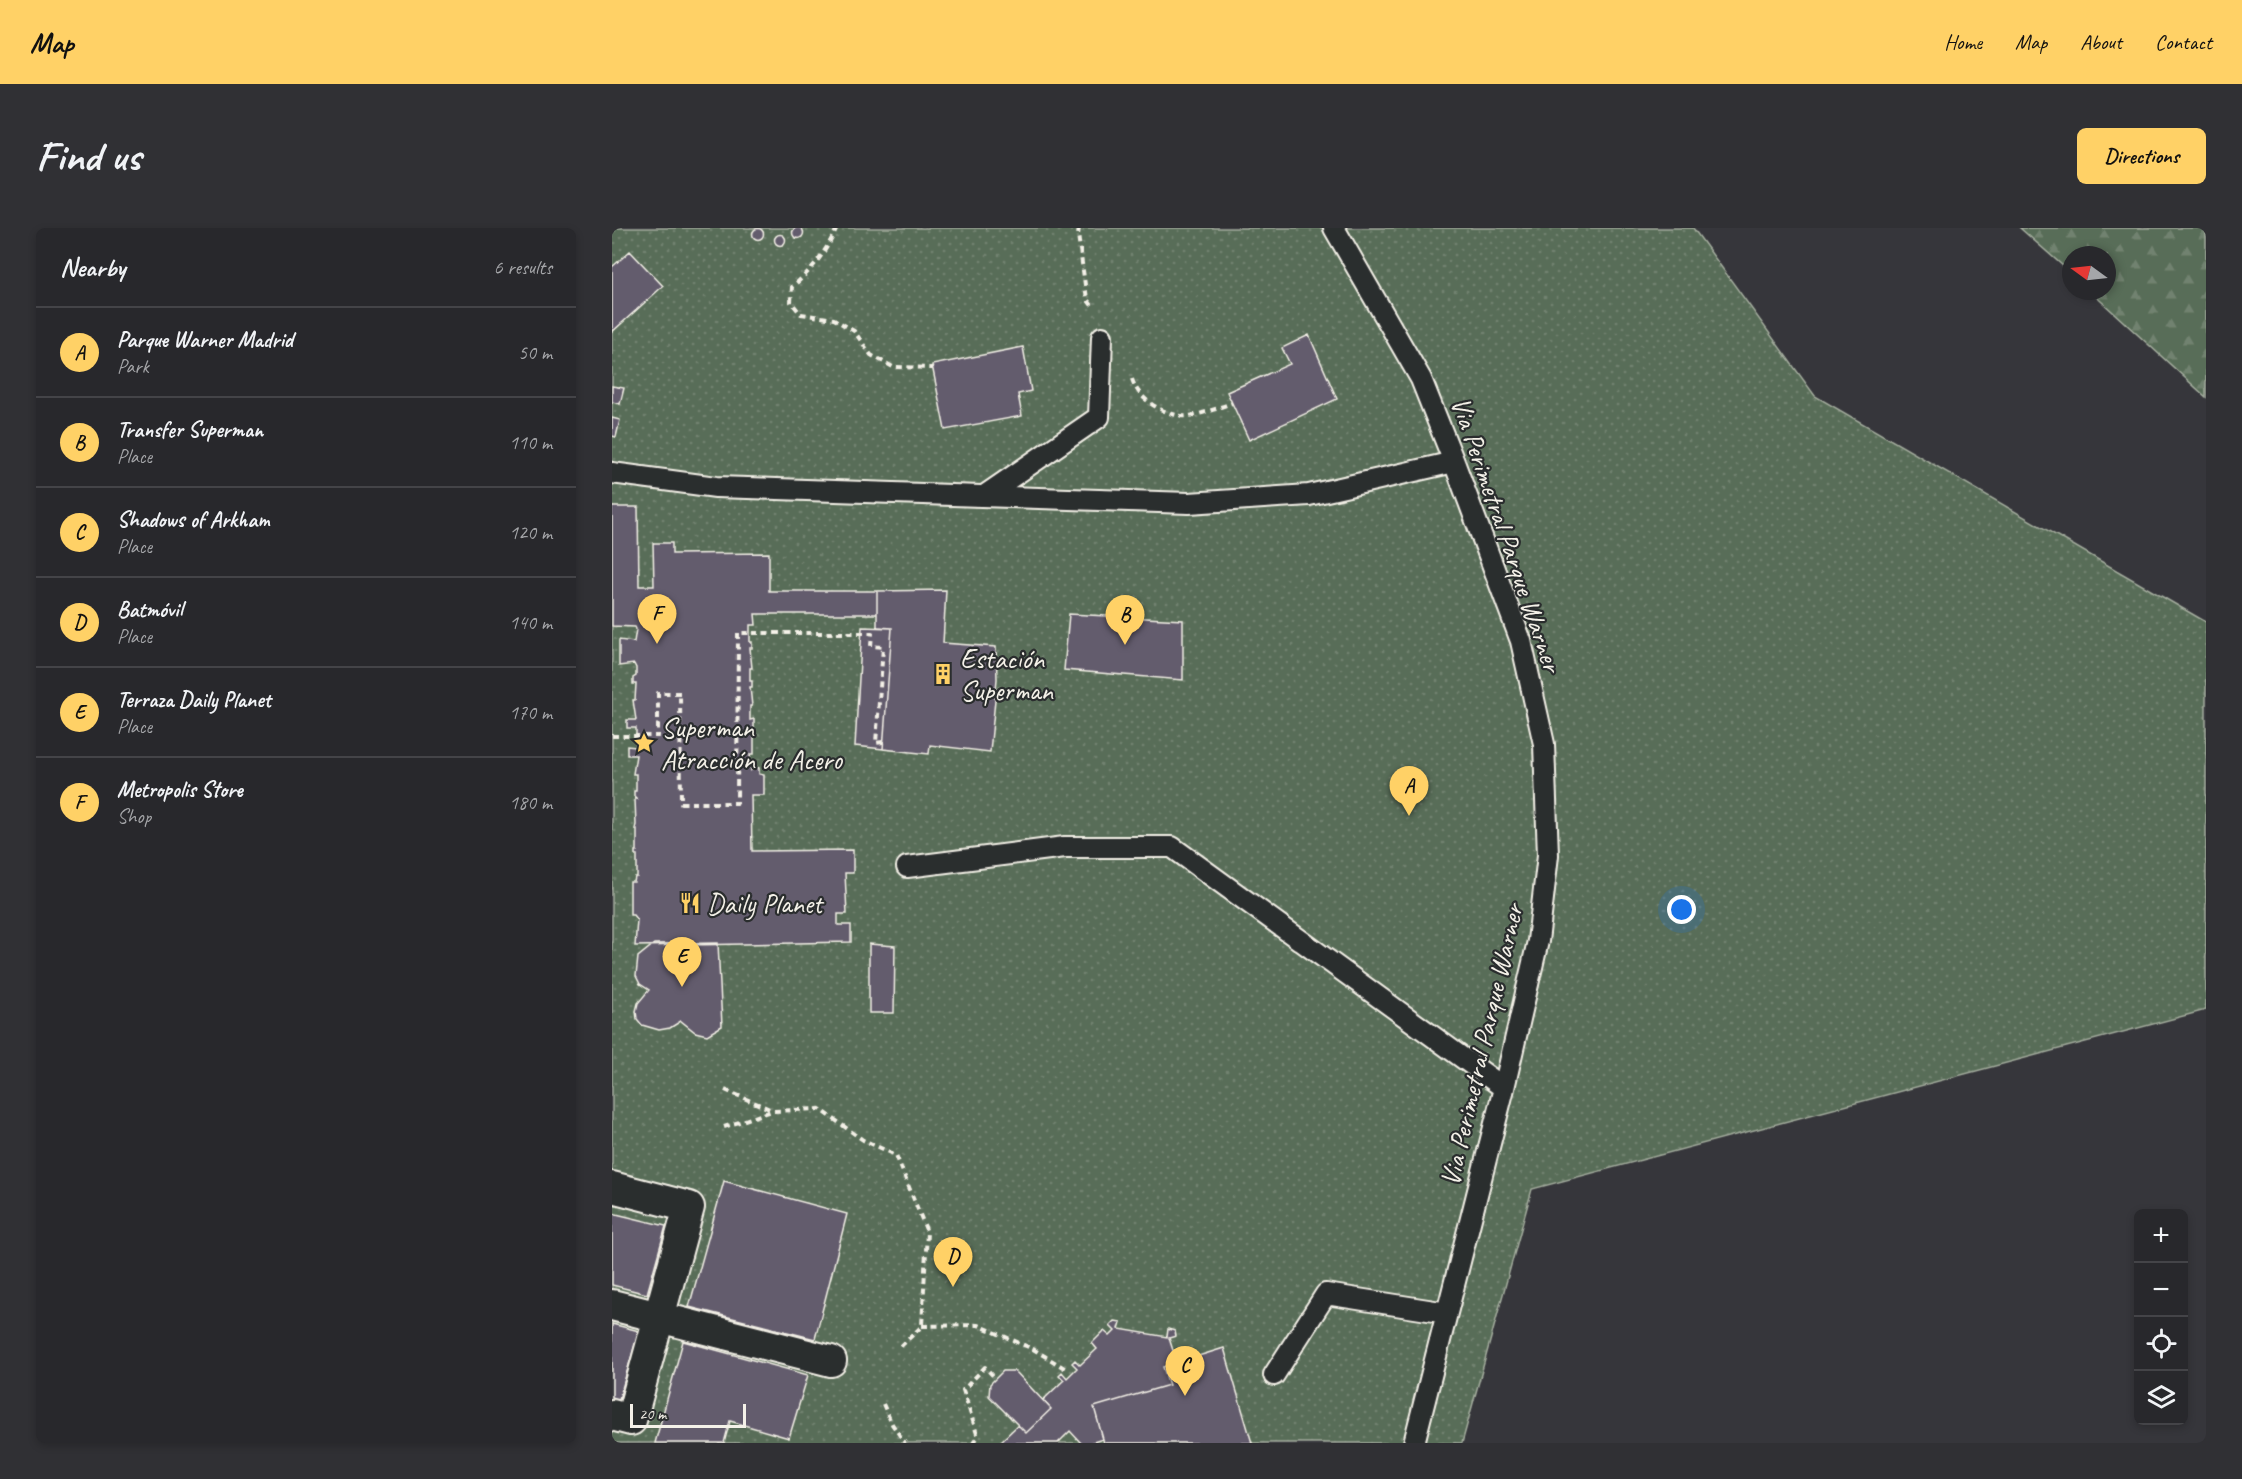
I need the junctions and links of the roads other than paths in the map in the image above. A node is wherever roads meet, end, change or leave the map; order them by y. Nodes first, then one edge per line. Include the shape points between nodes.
1 (1334, 228) edge
2 (1102, 337) dead end
3 (1455, 462) junction
4 (612, 473) edge
5 (984, 496) junction
6 (907, 867) dead end
7 (1504, 1088) junction
8 (612, 1187) edge
9 (612, 1305) edge
10 (1447, 1313) junction
11 (658, 1318) junction
12 (831, 1361) dead end
13 (1274, 1375) dead end
14 (624, 1426) edge
15 (1414, 1443) edge

1 - 3 lane, Via Perimetral Parque Warner via 1421,379
2 - 5 lane via 1099,417
3 - 5 lane via 1309,495 1189,503
3 - 7 lane, Via Perimetral Parque Warner via 1521,641 1544,744 1548,855 1538,941
4 - 5 lane via 716,487
6 - 7 lane via 1065,847 1172,847
7 - 10 lane, Via Perimetral Parque Warner
8 - 11 street via 689,1207
9 - 11 street
10 - 13 lane via 1326,1293
10 - 15 lane, Via Perimetral Parque Warner
11 - 12 street
11 - 14 street

